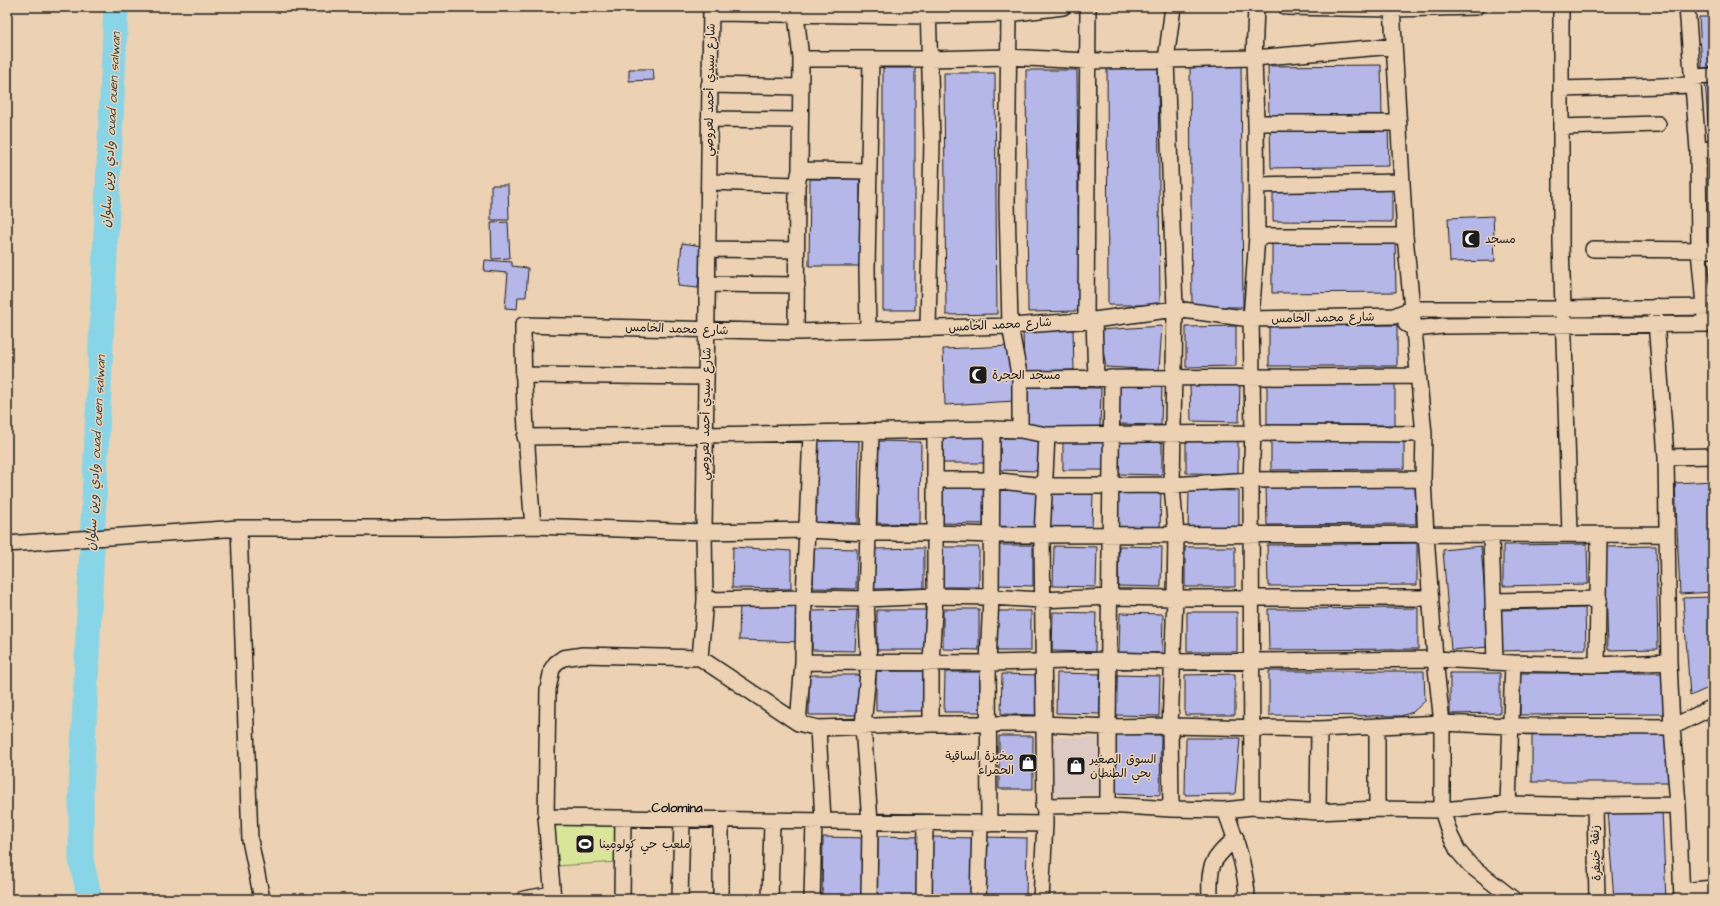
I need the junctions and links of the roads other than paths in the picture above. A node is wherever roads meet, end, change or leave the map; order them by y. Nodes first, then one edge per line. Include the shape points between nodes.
1 (1064, 7) edge
2 (1088, 7) edge
3 (1173, 7) edge
4 (1256, 7) edge
5 (1286, 7) edge
6 (1330, 7) edge
7 (1476, 7) edge
8 (1561, 7) edge
9 (1687, 7) edge
10 (1392, 8) edge
11 (711, 10) edge
12 (763, 10) edge
13 (813, 10) edge
14 (928, 11) edge
15 (796, 14) junction
16 (1009, 14) junction
17 (1394, 46) junction
18 (1008, 57) junction
19 (1254, 58) junction
20 (800, 59) junction
21 (871, 59) junction
22 (929, 59) junction
23 (1166, 60) junction
24 (1088, 61) junction
25 (1713, 76) edge
26 (1693, 81) junction
27 (709, 85) junction
28 (800, 87) junction
29 (1561, 89) junction
30 (708, 119) junction
31 (799, 120) junction
32 (1256, 123) junction
33 (1399, 123) junction
34 (1658, 124) dead end
35 (1561, 127) junction
36 (1713, 149) edge
37 (1698, 150) junction
38 (800, 170) junction
39 (869, 171) junction
40 (709, 182) junction
41 (1402, 182) junction
42 (797, 185) junction
43 (1257, 185) junction
44 (1257, 236) junction
45 (1405, 236) junction
46 (708, 249) junction
47 (1593, 249) dead end
48 (796, 250) junction
49 (1706, 250) edge
50 (708, 284) junction
51 (797, 285) junction
52 (1655, 307) junction
53 (1709, 307) edge
54 (1411, 308) junction
55 (1175, 309) junction
56 (1563, 309) junction
57 (1394, 316) junction
58 (1251, 319) junction
59 (1090, 320) junction
60 (1710, 324) edge
61 (1010, 326) junction
62 (1564, 326) junction
63 (1655, 326) junction
64 (928, 328) junction
65 (868, 329) junction
66 (1415, 329) junction
67 (706, 331) junction
68 (796, 332) junction
69 (523, 374) junction
70 (1417, 376) junction
71 (706, 377) junction
72 (1252, 377) junction
73 (1112, 378) junction
74 (1020, 379) junction
75 (1096, 379) junction
76 (1174, 379) junction
77 (992, 429) junction
78 (1020, 430) junction
79 (871, 431) junction
80 (935, 431) junction
81 (811, 433) junction
82 (1253, 433) junction
83 (1172, 434) junction
84 (1424, 434) junction
85 (706, 435) junction
86 (1047, 435) junction
87 (1111, 435) junction
88 (525, 437) junction
89 (1713, 456) edge
90 (1666, 457) junction
91 (1423, 479) junction
92 (936, 480) junction
93 (991, 480) junction
94 (1251, 480) junction
95 (1112, 485) junction
96 (1172, 485) junction
97 (1045, 486) junction
98 (533, 526) junction
99 (239, 528) junction
100 (808, 530) junction
101 (704, 532) junction
102 (867, 533) junction
103 (935, 533) junction
104 (1111, 534) junction
105 (1176, 534) junction
106 (1570, 534) junction
107 (1599, 534) junction
108 (1666, 534) junction
109 (991, 535) junction
110 (1426, 535) junction
111 (1491, 535) junction
112 (1042, 536) junction
113 (1252, 536) junction
114 (9, 544) edge
115 (935, 596) junction
116 (991, 597) junction
117 (1109, 597) junction
118 (1251, 597) junction
119 (804, 598) junction
120 (1175, 598) junction
121 (1431, 598) junction
122 (866, 599) junction
123 (1598, 599) junction
124 (705, 600) junction
125 (1041, 600) junction
126 (1494, 601) junction
127 (700, 658) junction
128 (1435, 659) junction
129 (1108, 660) junction
130 (1252, 660) junction
131 (1043, 661) junction
132 (803, 662) junction
133 (869, 662) junction
134 (931, 662) junction
135 (1173, 662) junction
136 (1495, 662) junction
137 (1669, 662) junction
138 (988, 663) junction
139 (1513, 663) junction
140 (1597, 665) junction
141 (1713, 707) edge
142 (798, 723) junction
143 (1442, 723) junction
144 (931, 724) junction
145 (1043, 724) junction
146 (988, 725) junction
147 (863, 726) junction
148 (1170, 726) junction
149 (1377, 726) junction
150 (1511, 726) junction
151 (1108, 727) junction
152 (1252, 727) junction
153 (1672, 727) junction
154 (818, 728) junction
155 (1319, 729) junction
156 (1508, 804) junction
157 (1108, 805) junction
158 (1043, 806) junction
159 (1595, 806) junction
160 (1678, 806) junction
161 (1252, 807) junction
162 (1171, 809) junction
163 (1377, 809) junction
164 (1225, 810) junction
165 (1442, 810) junction
166 (1318, 812) junction
167 (546, 817) junction
168 (623, 818) junction
169 (682, 819) junction
170 (721, 820) junction
171 (772, 820) junction
172 (819, 821) junction
173 (870, 822) junction
174 (925, 823) junction
175 (984, 824) junction
176 (1045, 824) junction
177 (1236, 838) junction
178 (1713, 888) edge
179 (1682, 895) edge
180 (552, 896) edge
181 (262, 899) edge
182 (524, 899) edge
183 (622, 899) edge
184 (680, 899) edge
185 (721, 899) edge
186 (770, 899) edge
187 (812, 899) edge
188 (869, 899) edge
189 (924, 899) edge
190 (978, 899) edge
191 (1041, 899) edge
192 (1210, 899) edge
193 (1247, 899) edge
194 (1513, 899) edge
195 (1597, 899) edge

1 - 16 street
2 - 24 street
3 - 23 street
4 - 19 street
5 - 6 street
6 - 10 street
7 - 10 street
8 - 29 street
9 - 26 street
10 - 17 street
11 - 12 street
11 - 27 street, شارع سيدي أحمد لعروصي
12 - 15 street
13 - 14 street
13 - 15 street
14 - 16 street
14 - 22 street
15 - 20 street
16 - 18 street
17 - 19 street
17 - 33 street
18 - 22 street
18 - 24 street
18 - 61 street via 1007,203
19 - 23 street
19 - 32 street
20 - 21 street
20 - 28 street
21 - 22 street
21 - 39 street
22 - 64 street via 932,140
23 - 24 street
23 - 55 street
24 - 59 street
25 - 26 street
26 - 29 street
26 - 37 street
27 - 28 street
27 - 30 street, شارع سيدي أحمد لعروصي
28 - 31 street
29 - 35 street
30 - 31 street
30 - 40 street, شارع سيدي أحمد لعروصي
31 - 38 street
32 - 33 street
32 - 43 street
33 - 41 street
34 - 35 street
35 - 56 street
36 - 37 street
37 - 49 street
38 - 39 street
38 - 42 street
39 - 65 street
40 - 42 street
40 - 46 street, شارع سيدي أحمد لعروصي
41 - 43 street
41 - 45 street
42 - 48 street
43 - 44 street
44 - 45 street
44 - 58 street
45 - 54 street
46 - 48 street
46 - 50 street, شارع سيدي أحمد لعروصي
47 - 49 street
48 - 51 street
49 - 53 street
50 - 51 street
50 - 67 street, شارع سيدي أحمد لعروصي
51 - 68 street
52 - 53 street, شارع محمد الخامس
52 - 56 street, شارع محمد الخامس
52 - 63 street
53 - 60 street
54 - 56 street, شارع محمد الخامس
54 - 57 street, شارع محمد الخامس
54 - 66 street
55 - 58 street, شارع محمد الخامس
55 - 59 street, شارع محمد الخامس
55 - 76 street
56 - 62 street
57 - 58 street, شارع محمد الخامس
57 - 66 street
58 - 72 street
59 - 61 street, شارع محمد الخامس
59 - 75 street
60 - 63 street
61 - 64 street, شارع محمد الخامس
61 - 74 street
62 - 63 street
62 - 66 street via 1443,326
62 - 106 street
63 - 90 street
64 - 65 street, شارع محمد الخامس
65 - 68 street, شارع محمد الخامس
66 - 70 street
67 - 68 street, شارع محمد الخامس
67 - 69 street, شارع محمد الخامس via 523,325
67 - 71 street, شارع سيدي أحمد لعروصي
69 - 71 street
69 - 88 street
70 - 72 street
70 - 84 street
71 - 85 street, شارع سيدي أحمد لعروصي
72 - 76 street
72 - 82 street
73 - 75 street
73 - 76 street
73 - 87 street
74 - 75 street
74 - 78 street
76 - 83 street
77 - 78 street
77 - 80 street
77 - 93 street
78 - 86 street
79 - 80 street
79 - 81 street
79 - 102 street
80 - 92 street
81 - 85 street
81 - 100 street
82 - 83 street
82 - 84 street
82 - 94 street
83 - 87 street
83 - 96 street
84 - 91 street
85 - 88 street
85 - 101 street, شارع سيدي أحمد لعروصي
86 - 87 street
86 - 97 street
87 - 95 street
88 - 98 street
89 - 90 street
90 - 108 street
91 - 94 street
91 - 110 street
92 - 93 street
92 - 103 street
93 - 97 street
93 - 109 street
94 - 96 street
94 - 113 street
95 - 96 street
95 - 97 street
95 - 104 street
96 - 105 street
97 - 112 street
98 - 99 street
98 - 101 street
99 - 114 street
99 - 181 street via 250,840
100 - 101 street
100 - 102 street
100 - 119 street
101 - 124 street, شارع سيدي أحمد لعروصي
102 - 103 street
102 - 122 street
103 - 109 street
103 - 115 street
104 - 105 street
104 - 112 street
104 - 117 street
105 - 113 street
105 - 120 street
106 - 107 street
106 - 111 street
107 - 108 street
107 - 123 street
108 - 137 street
109 - 112 street
109 - 116 street
110 - 111 street
110 - 113 street
110 - 121 street
111 - 126 street
112 - 125 street
113 - 118 street
115 - 116 street
115 - 122 street
115 - 134 street
116 - 125 street
116 - 138 street
117 - 120 street
117 - 125 street
117 - 129 street
118 - 120 street
118 - 121 street
118 - 130 street
119 - 122 street
119 - 124 street
119 - 132 street
120 - 135 street
121 - 128 street
122 - 133 street
123 - 126 street
123 - 140 street
124 - 127 street, شارع سيدي أحمد لعروصي
125 - 131 street
126 - 136 street
127 - 142 street
127 - 167 street via 583,655 563,658 556,663 552,669 548,689
128 - 130 street
128 - 136 street
128 - 143 street
129 - 131 street
129 - 135 street
129 - 151 street
130 - 135 street
130 - 152 street
131 - 138 street
131 - 145 street
132 - 133 street
132 - 142 street
133 - 134 street
133 - 147 street
134 - 138 street
134 - 144 street
135 - 148 street
136 - 139 street
137 - 140 street
137 - 153 street
138 - 146 street
139 - 140 street
139 - 150 street
141 - 153 street
142 - 154 street
143 - 149 street
143 - 150 street
143 - 165 street
144 - 146 street
144 - 147 street
145 - 146 street
145 - 151 street
145 - 158 street
146 - 175 street
147 - 154 street
147 - 173 street
148 - 151 street
148 - 152 street
148 - 162 street
149 - 155 street
149 - 163 street
150 - 153 street
150 - 156 street
151 - 157 street
152 - 155 street
152 - 161 street
153 - 160 street
154 - 172 street
155 - 166 street
156 - 159 street
156 - 165 street
157 - 158 street
157 - 162 street
158 - 176 street
159 - 160 street
159 - 195 street, زنقة خنيفرة
160 - 179 street
161 - 164 street
161 - 166 street
162 - 164 street
163 - 165 street
163 - 166 street
164 - 177 street
165 - 194 street via 1458,851 1470,865
167 - 168 street
167 - 180 street
168 - 169 street
168 - 183 street
169 - 170 street
169 - 184 street
170 - 171 street
170 - 185 street
171 - 172 street
171 - 186 street
172 - 173 street
172 - 187 street
173 - 174 street
173 - 188 street
174 - 175 street
174 - 189 street
175 - 176 street
175 - 190 street
176 - 191 street
177 - 192 street via 1219,853 1211,867
177 - 193 street
178 - 179 street
180 - 182 street

